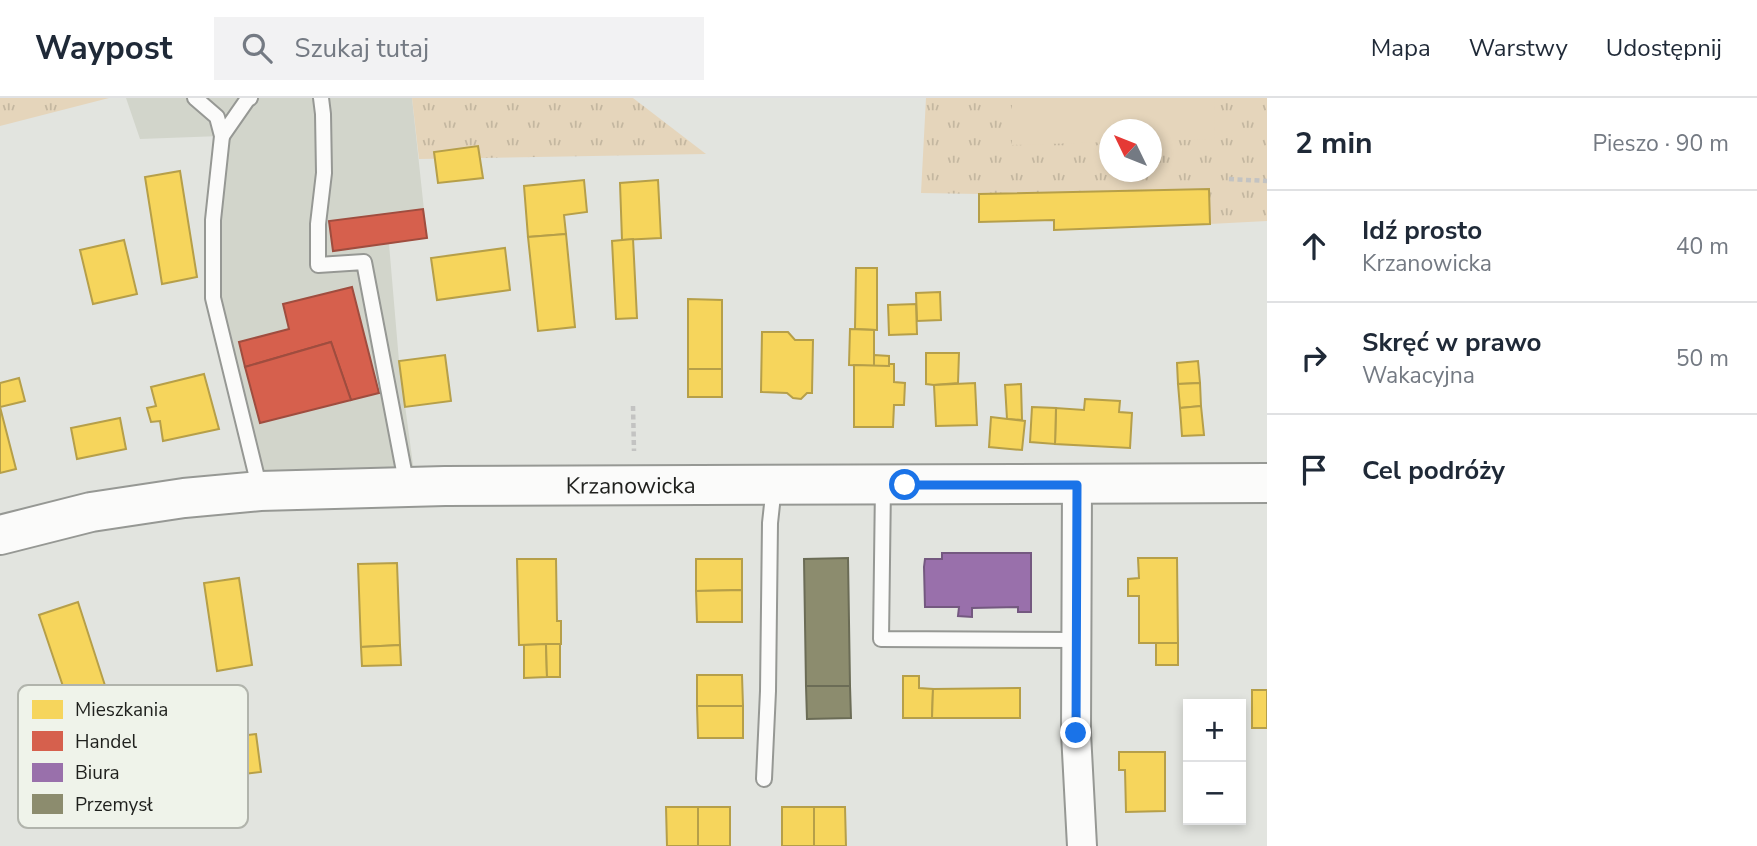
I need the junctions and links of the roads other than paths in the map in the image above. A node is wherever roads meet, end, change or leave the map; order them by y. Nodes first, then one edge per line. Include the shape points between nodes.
1 (195, 98) edge
2 (250, 98) edge
3 (310, 98) edge
4 (321, 98) edge
5 (323, 114) junction
6 (222, 136) junction
7 (1267, 483) edge
8 (775, 485) junction
9 (883, 485) junction
10 (1077, 485) junction
11 (407, 487) junction
12 (260, 491) junction
13 (0, 535) edge
14 (1076, 640) junction
15 (764, 779) dead end
16 (1082, 846) edge

1 - 6 lane via 217,117
2 - 6 lane
3 - 5 lane
4 - 5 lane
5 - 11 lane via 318,265 364,262
6 - 12 lane via 213,220 213,298
7 - 10 street, Krzanowicka
8 - 9 street, Krzanowicka
8 - 11 street, Krzanowicka
8 - 15 lane via 770,523
9 - 10 street, Krzanowicka
9 - 14 lane via 881,639
10 - 14 street
11 - 12 street, Krzanowicka
12 - 13 street, Krzanowicka via 91,512
14 - 16 street

